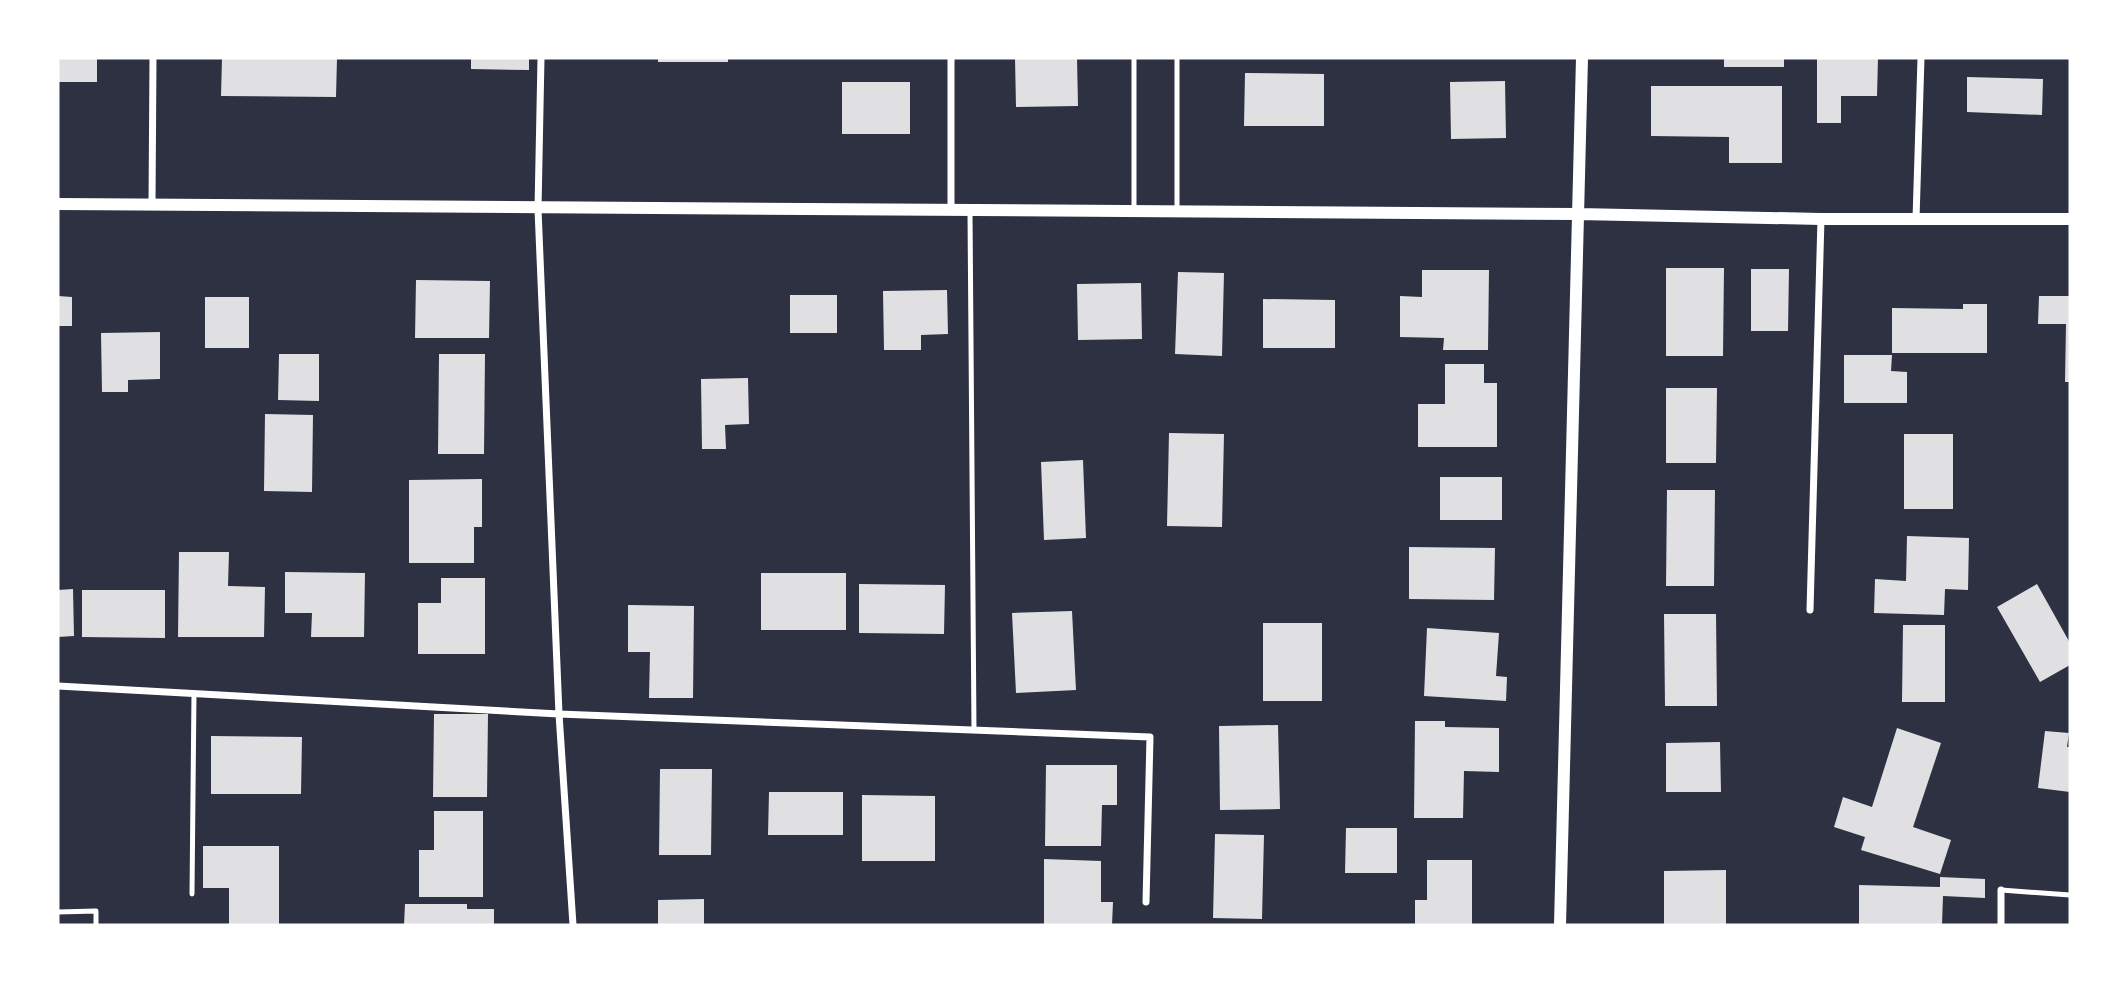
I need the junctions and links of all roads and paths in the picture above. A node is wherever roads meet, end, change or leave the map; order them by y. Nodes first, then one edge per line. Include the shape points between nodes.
1 (153, 58) edge
2 (541, 58) edge
3 (951, 58) edge
4 (1134, 58) edge
5 (1177, 58) edge
6 (1582, 58) edge
7 (1921, 58) edge
8 (58, 204) edge
9 (152, 204) junction
10 (538, 209) junction
11 (951, 210) junction
12 (970, 210) junction
13 (1134, 211) junction
14 (1177, 211) junction
15 (1578, 214) junction
16 (1821, 219) junction
17 (1916, 219) junction
18 (2070, 219) edge
19 (1810, 610) dead end
20 (58, 686) edge
21 (194, 693) junction
22 (559, 714) junction
23 (974, 730) junction
24 (2001, 890) joint
25 (192, 894) dead end
26 (2070, 895) edge
27 (1146, 902) dead end
28 (58, 912) edge
29 (96, 925) edge
30 (573, 925) edge
31 (1560, 925) edge
32 (2001, 925) edge

1 - 9 street
2 - 10 street
3 - 11 street
4 - 13 lane
5 - 14 lane
6 - 15 street
7 - 17 street
8 - 9 street
9 - 10 street
10 - 11 street
10 - 22 street
11 - 12 street
12 - 13 street
12 - 23 lane
13 - 14 street
14 - 15 street
15 - 16 street
15 - 31 street
16 - 17 street
16 - 19 street
17 - 18 street
20 - 21 street
21 - 22 street
21 - 25 lane
22 - 23 street
22 - 30 street
23 - 27 street via 1150,737
24 - 26 lane
24 - 32 street
28 - 29 lane via 96,912

